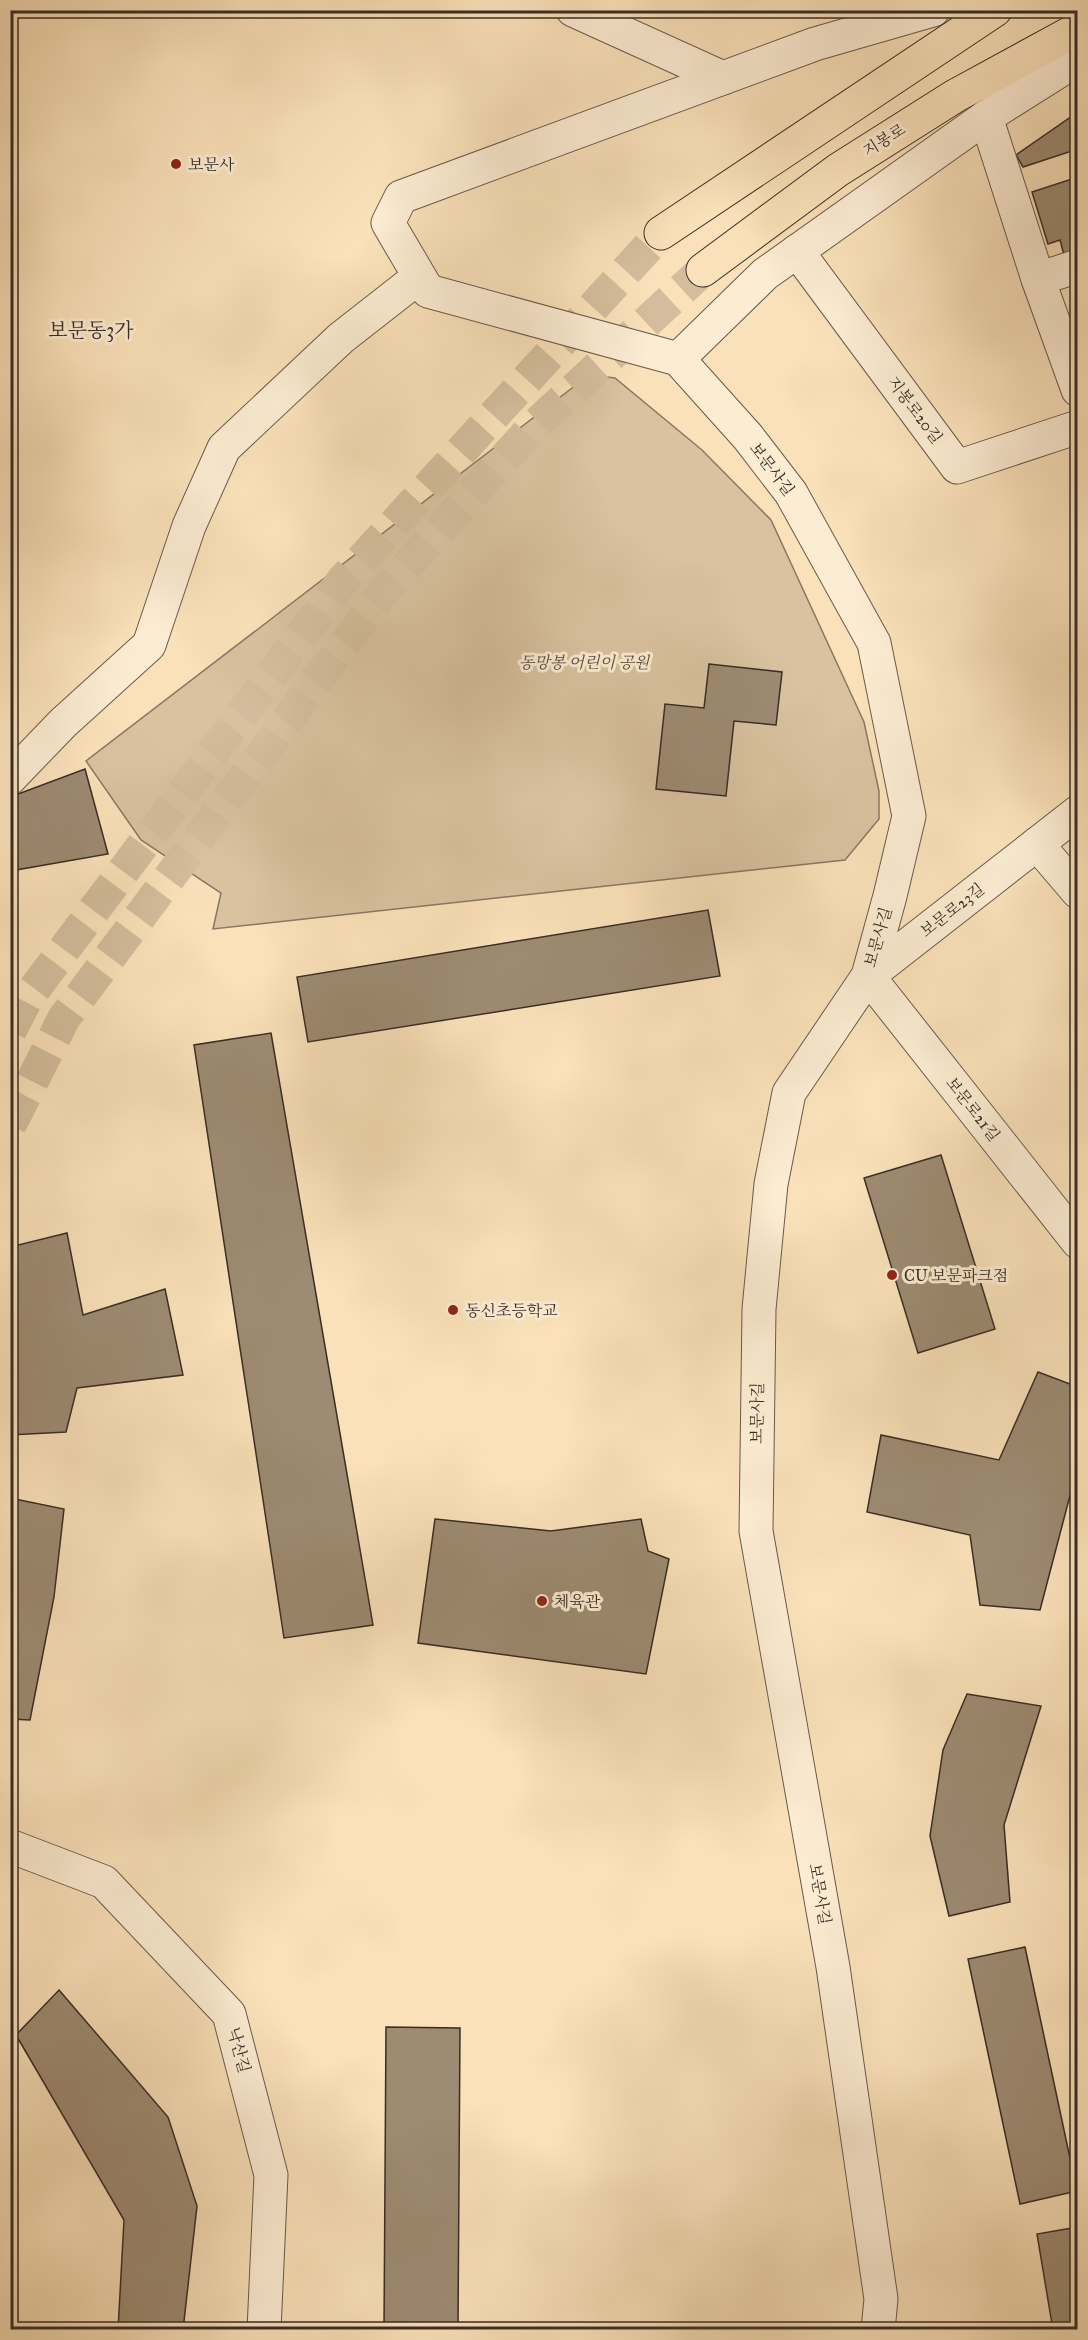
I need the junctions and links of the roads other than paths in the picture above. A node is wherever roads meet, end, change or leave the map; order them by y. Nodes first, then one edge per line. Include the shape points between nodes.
1 (573, 10) edge
2 (933, 10) edge
3 (995, 10) edge
4 (1077, 29) edge
5 (1077, 59) edge
6 (723, 78) junction
7 (986, 117) junction
8 (661, 233) tunnel mouth
9 (797, 251) junction
10 (1077, 266) edge
11 (702, 270) tunnel mouth
12 (419, 277) junction
13 (1038, 279) junction
14 (678, 359) junction
15 (1077, 390) edge
16 (1077, 427) edge
17 (10, 778) edge
18 (1077, 812) edge
19 (1037, 844) junction
20 (1077, 892) edge
21 (868, 976) junction
22 (1077, 1242) edge
23 (10, 1846) edge
24 (264, 2330) edge
25 (878, 2330) edge

1 - 6 street
2 - 6 street via 815,44
3 - 8 main road
4 - 11 main road, 지봉로 via 955,96 838,170
5 - 7 street
6 - 12 street via 401,197 388,223
7 - 9 street
7 - 13 street
9 - 14 street via 765,274
9 - 16 street, 지봉로20길 via 957,467
10 - 13 street
12 - 14 street via 428,291
12 - 17 street via 341,338 224,448 189,526 149,645 63,723
13 - 15 street
14 - 21 street, 보문사길 via 792,493 874,643 909,816
18 - 19 street, 보문로23길
19 - 20 street
19 - 21 street, 보문로23길
21 - 22 street, 보문로21길
21 - 25 street, 보문사길 via 789,1093 771,1184 759,1309 756,1531 833,1967 881,2299
23 - 24 street, 낙산길 via 104,1882 229,2014 271,2175

